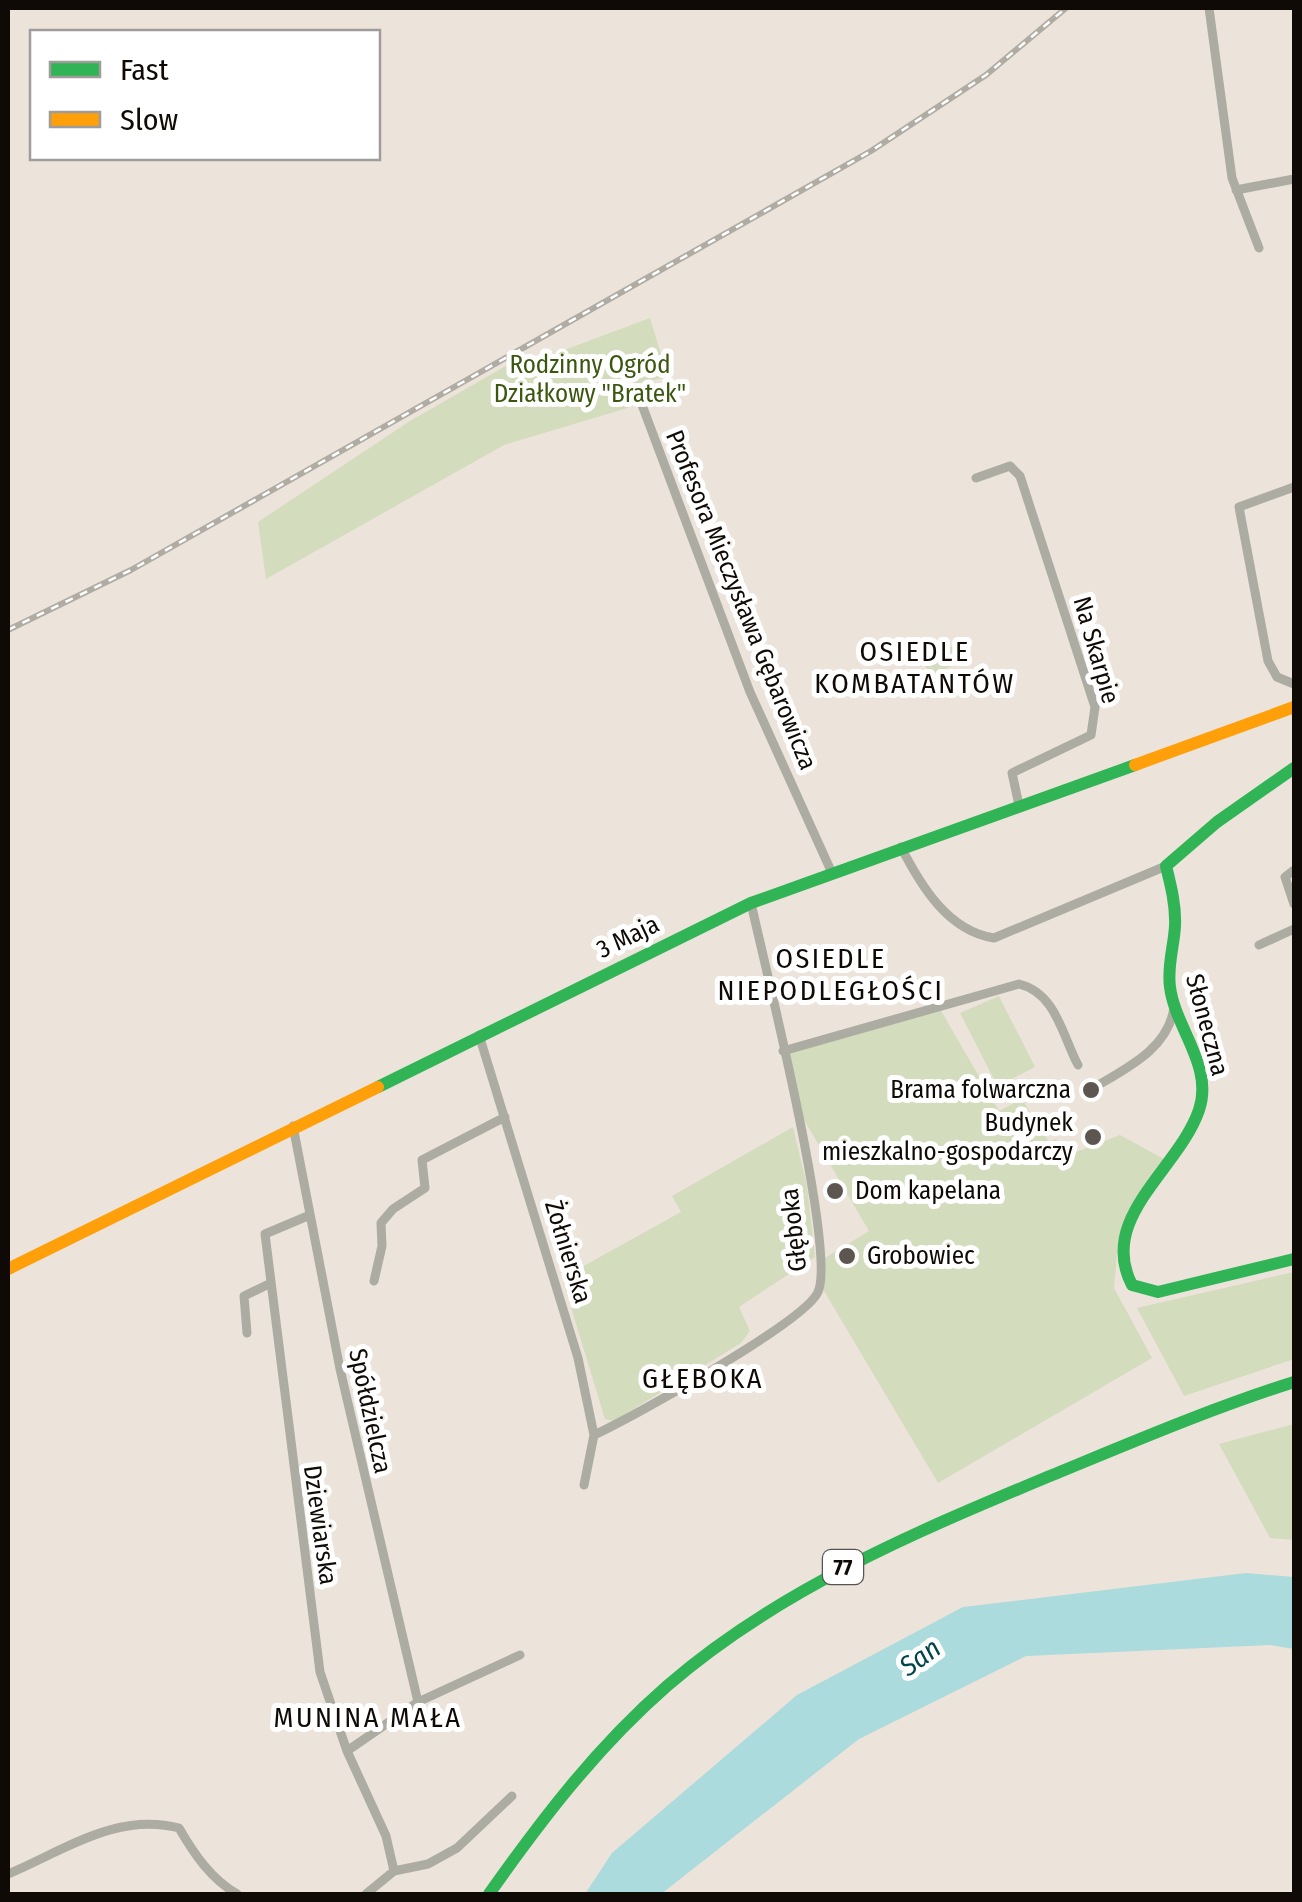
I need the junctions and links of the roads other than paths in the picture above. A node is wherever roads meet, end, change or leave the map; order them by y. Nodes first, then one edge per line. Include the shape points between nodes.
1 (1209, 8) edge
2 (1294, 179) edge
3 (1236, 190) junction
4 (1259, 248) dead end
5 (639, 397) dead end
6 (976, 478) dead end
7 (1294, 487) edge
8 (1294, 684) edge
9 (1294, 707) edge
10 (1294, 768) edge
11 (1019, 806) junction
12 (901, 848) junction
13 (1166, 866) junction
14 (1294, 870) edge
15 (832, 873) junction
16 (751, 902) junction
17 (1294, 904) edge
18 (1294, 929) edge
19 (1259, 945) dead end
20 (1174, 1002) junction
21 (479, 1034) junction
22 (784, 1050) junction
23 (1078, 1064) dead end
24 (1096, 1087) dead end
25 (505, 1117) junction
26 (293, 1126) junction
27 (310, 1214) junction
28 (1294, 1259) edge
29 (8, 1270) edge
30 (374, 1281) dead end
31 (271, 1282) junction
32 (246, 1332) dead end
33 (1294, 1382) edge
34 (594, 1435) junction
35 (584, 1485) dead end
36 (520, 1656) dead end
37 (418, 1702) junction
38 (347, 1751) junction
39 (512, 1796) dead end
40 (394, 1871) junction
41 (8, 1874) edge
42 (237, 1894) edge
43 (366, 1894) edge
44 (490, 1894) edge

1 - 3 street
2 - 3 street
3 - 4 street
5 - 15 street, Profesora Mieczysława Gębarowicza via 750,692
6 - 11 street, Na Skarpie via 1015,467 1095,707 1091,735 1012,773
7 - 8 street via 1239,507 1270,668
9 - 11 street, 3 Maja
10 - 13 street
11 - 12 street, 3 Maja
12 - 13 street via 920,883 956,923 994,938
12 - 15 street, 3 Maja
13 - 20 street, Słoneczna via 1175,910 1169,982
14 - 17 street via 1284,877
15 - 16 street, 3 Maja
16 - 21 street, 3 Maja
16 - 22 street, Głęboka
18 - 19 street
20 - 24 street via 1162,1040
20 - 28 street, Słoneczna via 1200,1080 1201,1107 1124,1233 1124,1276 1158,1292
21 - 25 street, Żołnierska
21 - 26 street, 3 Maja
22 - 23 street via 1019,984 1032,987 1055,1012
22 - 34 street, Głęboka via 819,1239 820,1290 749,1345
25 - 30 street via 422,1160 425,1188 381,1223
25 - 34 street, Żołnierska via 578,1358
26 - 27 street, Spółdzielcza
26 - 29 street, 3 Maja
27 - 31 street, Dziewiarska via 265,1234
27 - 37 street, Spółdzielcza
31 - 32 street via 244,1296
31 - 38 street, Dziewiarska via 320,1672
33 - 44 street, 77 via 982,1504 844,1566 736,1632 622,1727 543,1818
34 - 35 street, Żołnierska
36 - 37 street
37 - 38 street
38 - 40 street, Dziewiarska via 386,1836
39 - 40 street via 457,1848 428,1864
40 - 43 street
41 - 42 street via 95,1833 164,1824 179,1828 203,1864

